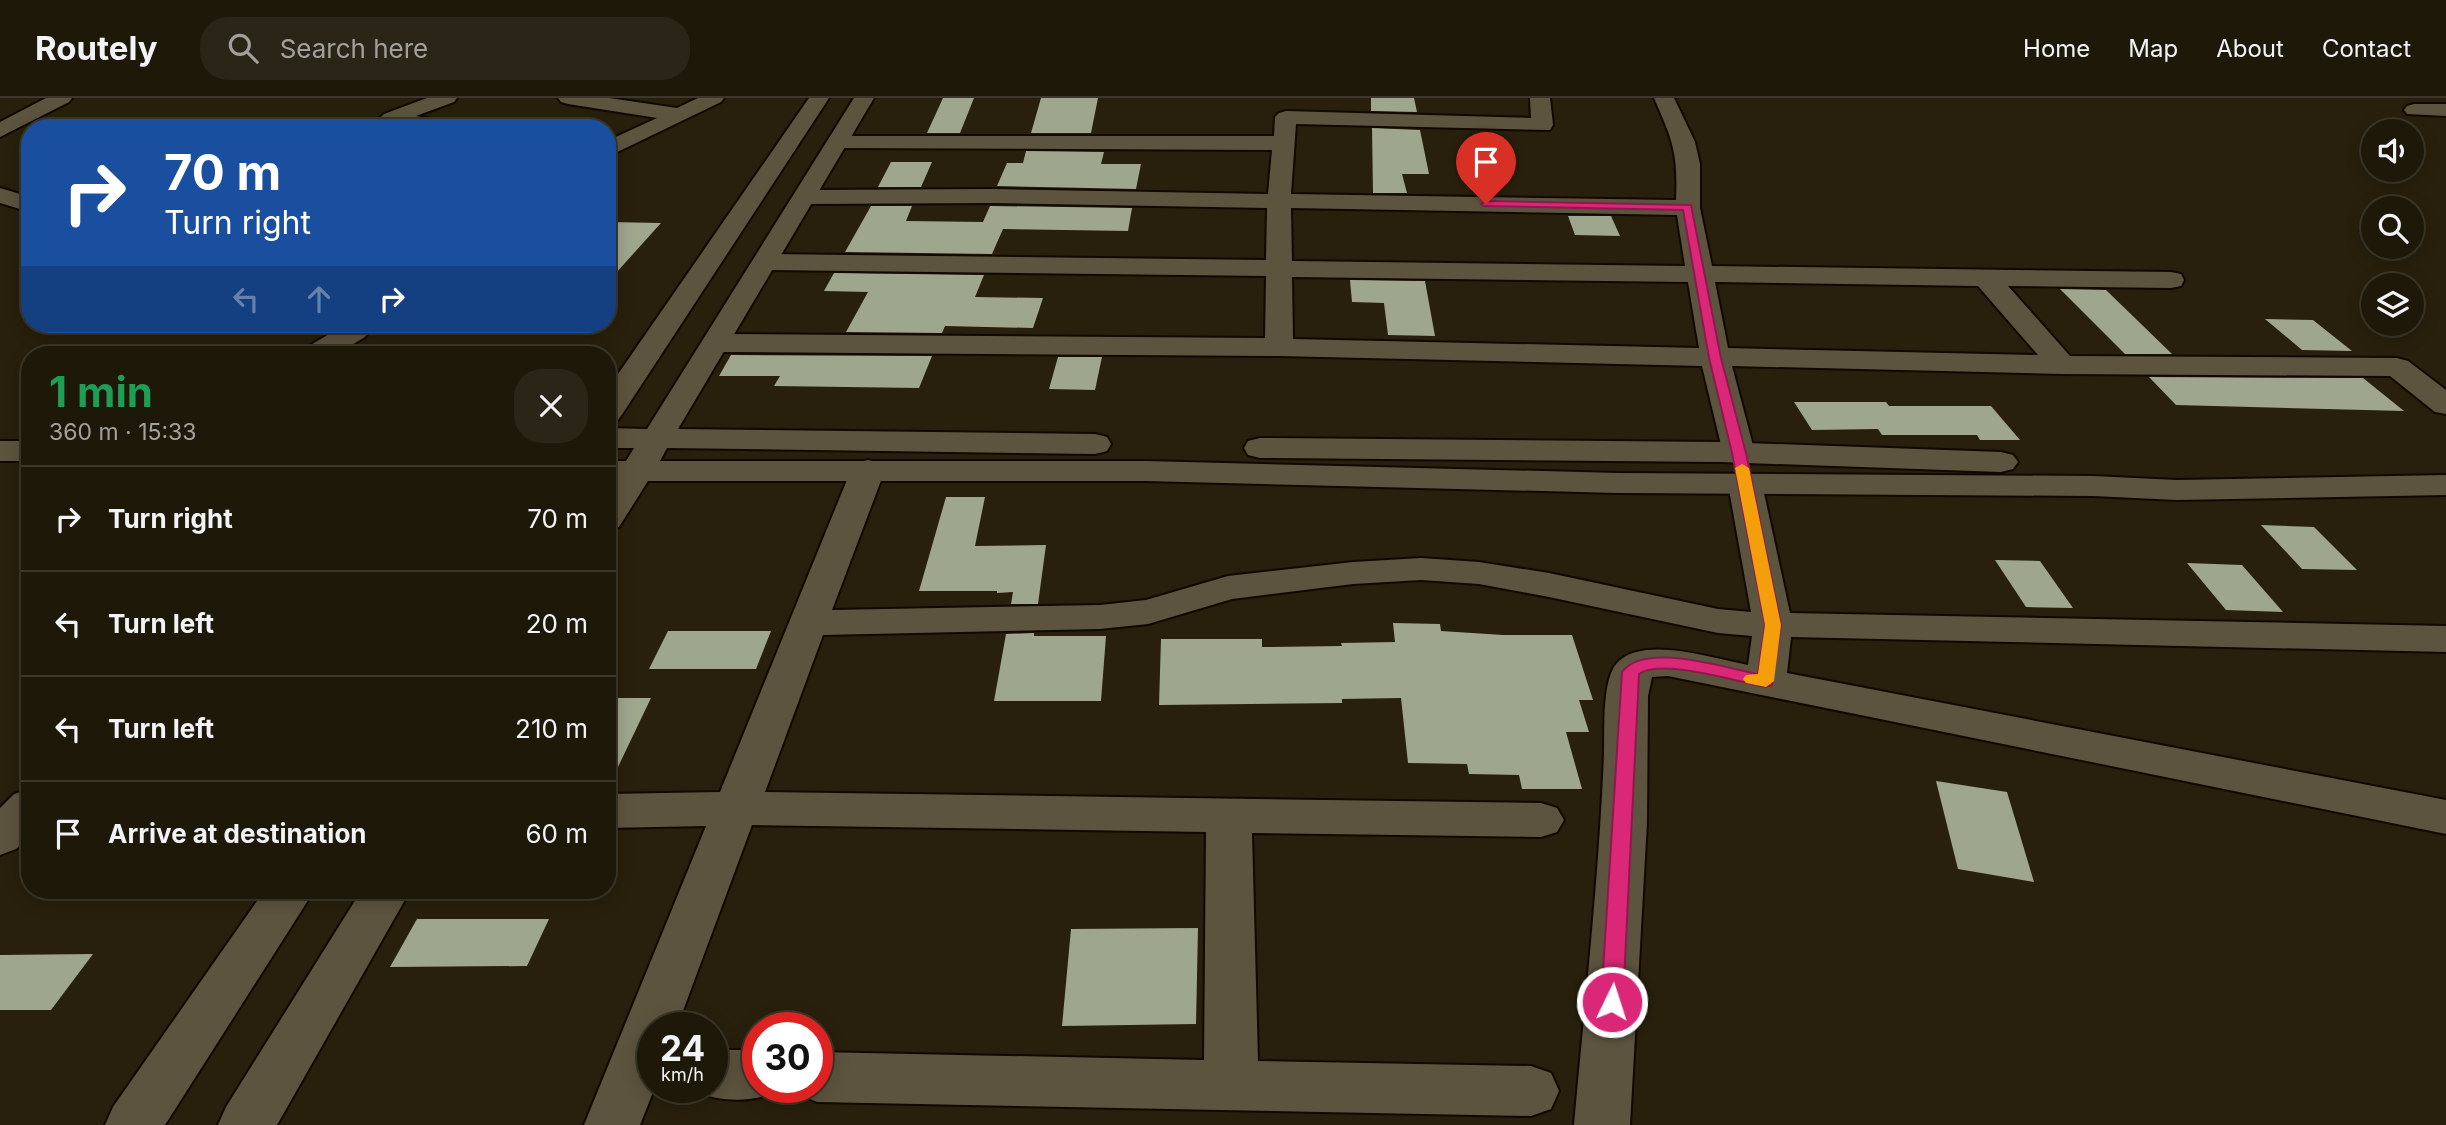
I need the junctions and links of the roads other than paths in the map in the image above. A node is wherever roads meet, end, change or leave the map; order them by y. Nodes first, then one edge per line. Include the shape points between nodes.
1 (62, 98) edge
2 (447, 98) edge
3 (568, 98) edge
4 (714, 98) edge
5 (819, 98) edge
6 (864, 98) edge
7 (1539, 98) edge
8 (1664, 98) edge
9 (1288, 107) edge
10 (2414, 110) dead end
11 (2446, 110) edge
12 (680, 115) junction
13 (23, 119) edge
14 (396, 119) edge
15 (21, 120) edge
16 (0, 131) edge
17 (839, 141) junction
18 (1284, 143) junction
19 (616, 146) edge
20 (0, 195) edge
21 (806, 197) junction
22 (1279, 201) junction
23 (21, 202) edge
24 (1688, 208) junction
25 (767, 262) junction
26 (1280, 266) junction
27 (1701, 274) junction
28 (1987, 279) junction
29 (2171, 280) dead end
30 (352, 333) edge
31 (717, 343) junction
32 (329, 346) edge
33 (1279, 348) junction
34 (1715, 358) junction
35 (2062, 365) junction
36 (616, 400) edge
37 (2446, 405) edge
38 (616, 438) edge
39 (659, 438) junction
40 (0, 450) edge
41 (21, 451) edge
42 (2446, 463) edge
43 (1742, 469) junction
44 (868, 470) junction
45 (622, 471) edge
46 (2446, 485) edge
47 (616, 491) edge
48 (807, 624) junction
49 (1773, 625) junction
50 (2446, 639) edge
51 (1766, 681) junction
52 (0, 792) edge
53 (21, 792) edge
54 (736, 808) junction
55 (616, 811) edge
56 (21, 815) edge
57 (1229, 816) junction
58 (2446, 817) edge
59 (1541, 820) dead end
60 (0, 837) edge
61 (285, 899) edge
62 (381, 899) edge
63 (664, 1012) edge
64 (833, 1077) edge
65 (637, 1082) edge
66 (1231, 1087) junction
67 (1531, 1091) dead end
68 (133, 1125) edge
69 (246, 1125) edge
70 (612, 1125) edge
71 (1602, 1125) edge

1 - 13 street
2 - 14 street via 391,118
3 - 12 street
4 - 12 street
5 - 36 street
6 - 17 street
7 - 9 street via 1542,125
8 - 24 street via 1689,164
9 - 18 street
10 - 11 street
12 - 19 street
15 - 16 street
17 - 18 street
17 - 21 street
18 - 22 street
20 - 23 street
21 - 22 street
21 - 25 street
22 - 24 street
22 - 26 street
24 - 27 street
25 - 26 street
25 - 31 street
26 - 27 street
26 - 33 street
27 - 28 street
27 - 34 street
28 - 29 street
28 - 35 street
30 - 32 street
31 - 33 street
31 - 39 street
33 - 34 street
34 - 35 street
34 - 43 street
35 - 37 street via 2397,367
38 - 39 street
39 - 43 street
39 - 45 street
40 - 41 street
42 - 43 street
43 - 44 street via 1507,478
43 - 46 street via 2177,489
43 - 49 street
44 - 45 street
44 - 48 street
45 - 47 street
48 - 49 street via 1100,617 1148,612 1228,588 1420,569 1479,573 1718,621
48 - 54 street
49 - 50 street
49 - 51 street
51 - 58 street
51 - 71 street via 1668,663 1642,664 1631,672
52 - 53 street
54 - 55 street
54 - 57 street
54 - 63 street
56 - 60 street
57 - 59 street
57 - 66 street
61 - 68 street
62 - 69 street
64 - 66 street
65 - 70 street
66 - 67 street

